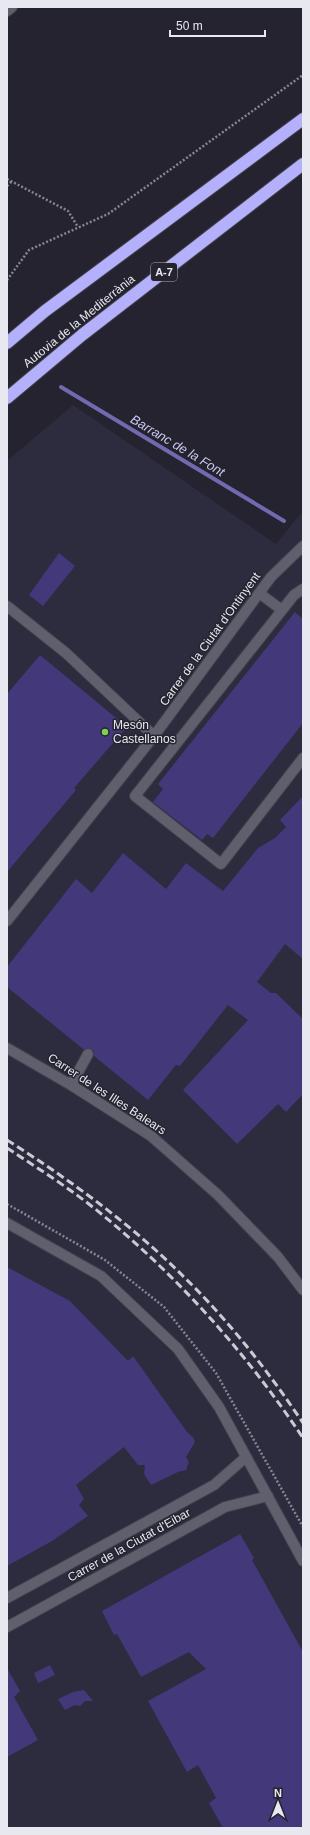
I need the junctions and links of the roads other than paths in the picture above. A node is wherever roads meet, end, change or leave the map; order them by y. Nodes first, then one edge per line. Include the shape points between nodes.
1 (12, 7) edge
2 (7, 11) edge
3 (303, 118) edge
4 (303, 164) edge
5 (7, 343) edge
6 (7, 398) edge
7 (302, 551) edge
8 (303, 589) edge
9 (259, 593) junction
10 (7, 606) edge
11 (282, 610) junction
12 (154, 736) junction
13 (303, 758) edge
14 (7, 921) edge
15 (7, 1048) edge
16 (88, 1054) dead end
17 (71, 1085) junction
18 (7, 1223) edge
19 (303, 1290) edge
20 (246, 1457) junction
21 (268, 1496) junction
22 (303, 1561) edge
23 (7, 1598) edge
24 (7, 1627) edge

1 - 2 street
3 - 5 highway via 45,311
4 - 6 highway, Autovia de la Mediterrània / A-7 via 82,335
7 - 9 street, Carrer de la Ciutat d'Ontinyent via 271,578
8 - 11 street via 294,595
9 - 11 street
9 - 12 street, Carrer de la Ciutat d'Ontinyent
10 - 12 street via 66,653
11 - 13 street via 135,796 221,864
12 - 14 street, Carrer de la Ciutat d'Ontinyent
15 - 17 street, Carrer de les Illes Balears
16 - 17 street
17 - 19 street, Carrer de les Illes Balears via 151,1136 218,1195 278,1257
18 - 20 street via 101,1276 178,1349 219,1407
20 - 21 street
20 - 23 street, Carrer de la Ciutat d'Eibar via 214,1485
21 - 22 street
21 - 24 street, Carrer de la Ciutat d'Eibar via 225,1507

